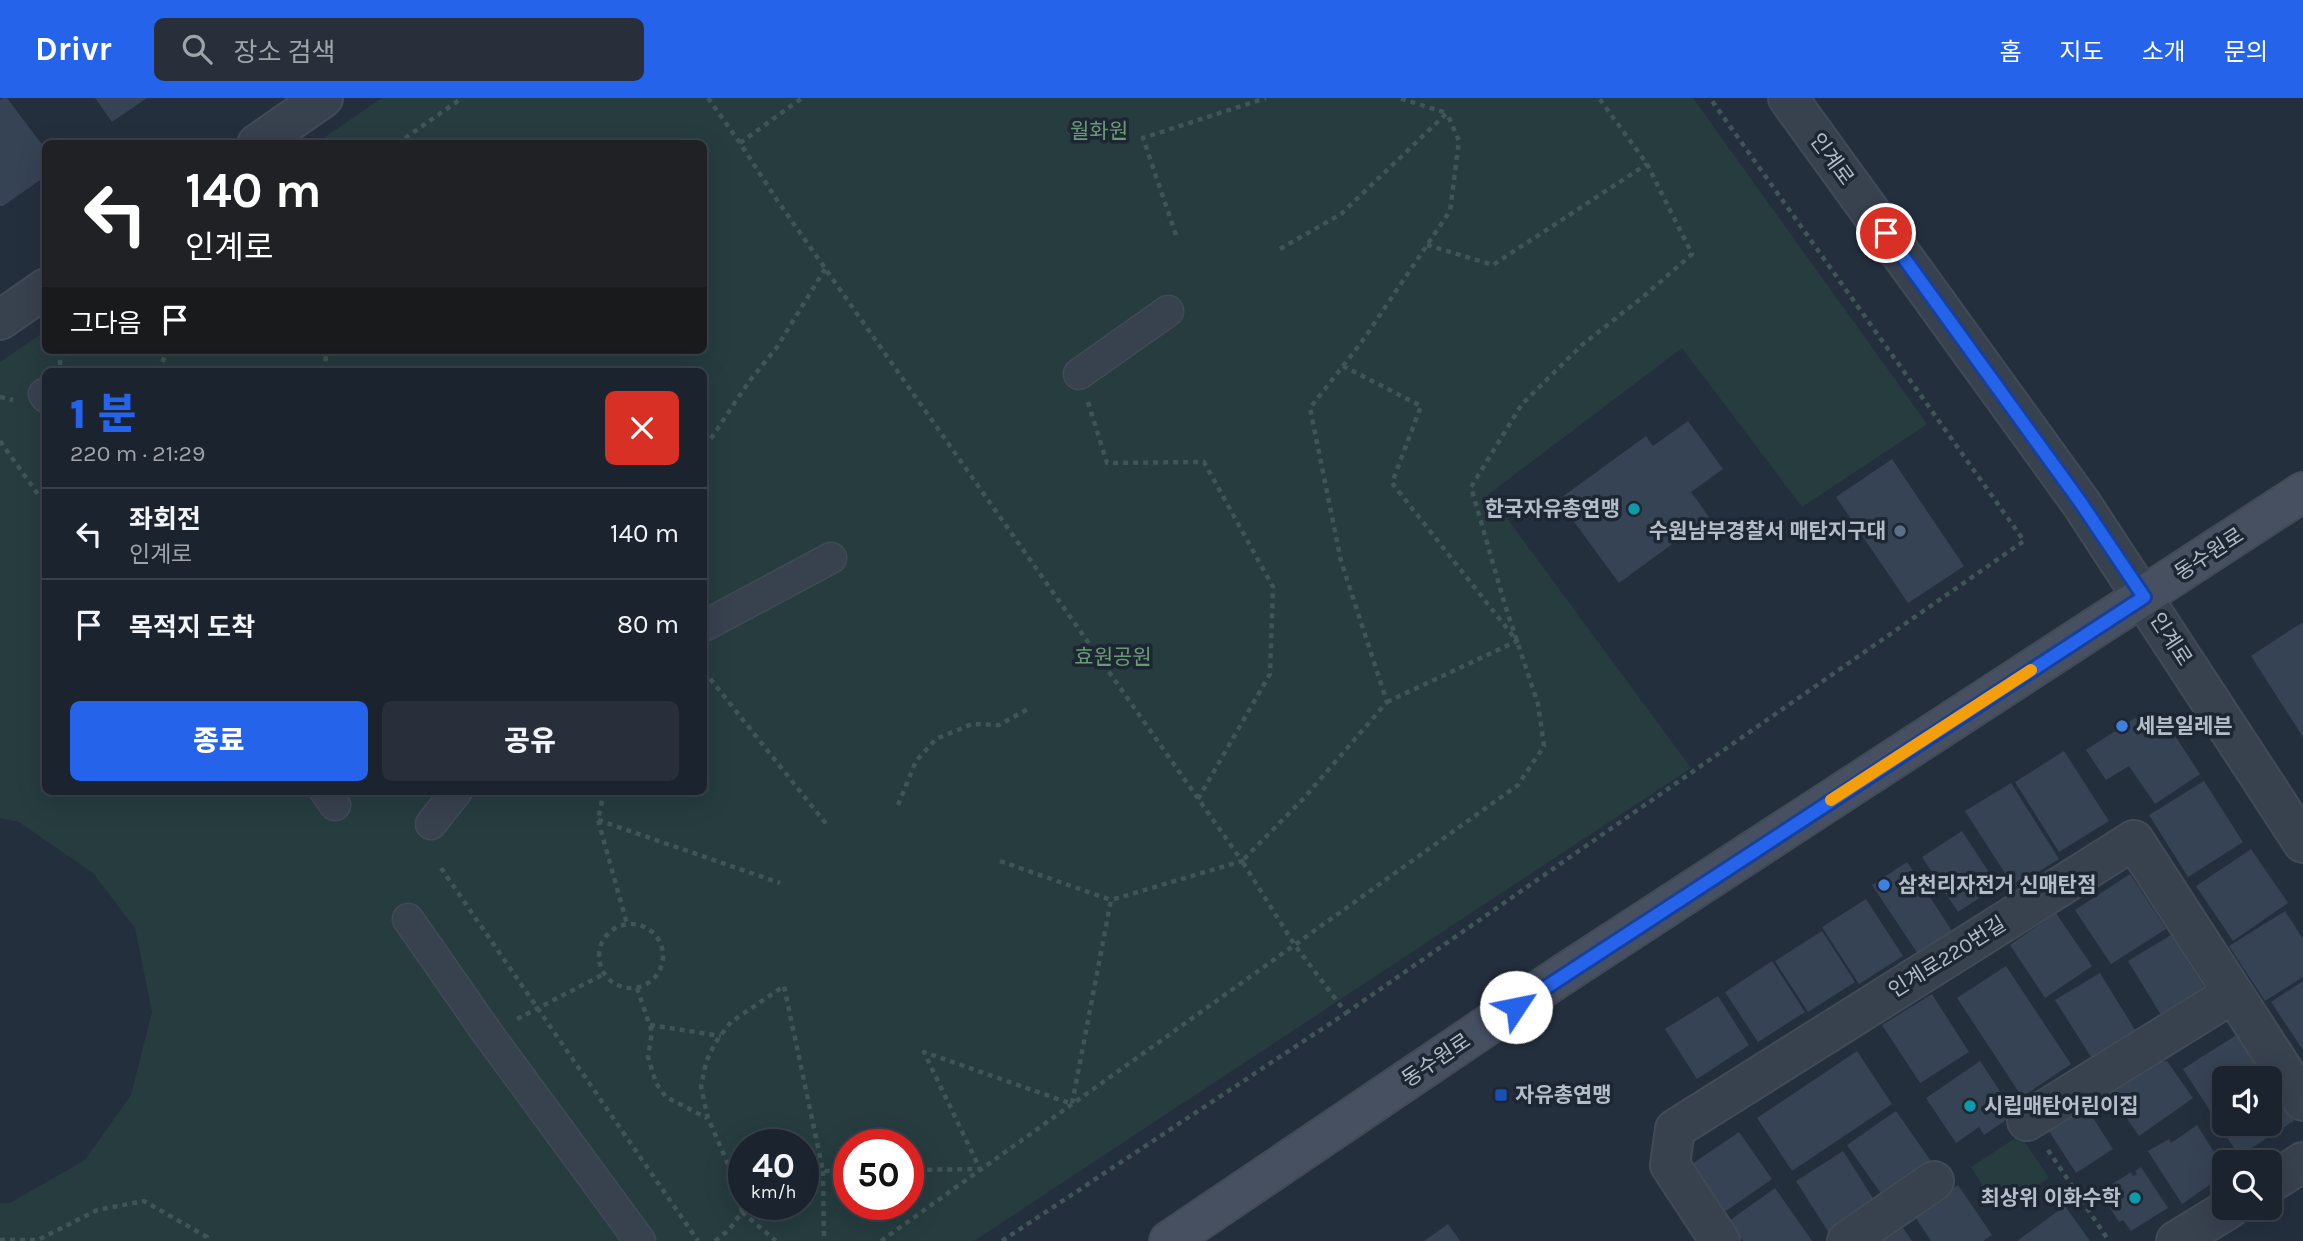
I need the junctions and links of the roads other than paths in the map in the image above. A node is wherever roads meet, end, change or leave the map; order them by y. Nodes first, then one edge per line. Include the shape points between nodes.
1 (1788, 98) edge
2 (314, 100) edge
3 (262, 140) edge
4 (42, 291) edge
5 (1168, 311) dead end
6 (0, 320) edge
7 (1079, 374) road end
8 (2303, 492) edge
9 (831, 558) dead end
10 (2144, 597) junction
11 (707, 624) edge
12 (454, 795) edge
13 (430, 824) dead end
14 (2303, 843) edge
15 (408, 919) dead end
16 (2232, 994) junction
17 (2303, 1101) edge
18 (2027, 1121) dead end
19 (2303, 1162) edge
20 (2282, 1175) edge
21 (1934, 1181) dead end
22 (2212, 1219) edge
23 (640, 1241) edge
24 (1169, 1241) edge
25 (1720, 1241) edge
26 (1847, 1241) edge
27 (2176, 1241) edge

1 - 10 street, 인계로
2 - 3 street
4 - 6 street
5 - 7 street
8 - 10 main road, 동수원로
9 - 11 street
10 - 14 street, 인계로
10 - 24 main road, 동수원로 via 1562,975
12 - 13 street
15 - 23 street
16 - 17 street, 인계로220번길
16 - 18 street
16 - 25 street, 인계로220번길 via 2133,839 1675,1129 1670,1165
19 - 20 street
21 - 26 street
22 - 27 street

